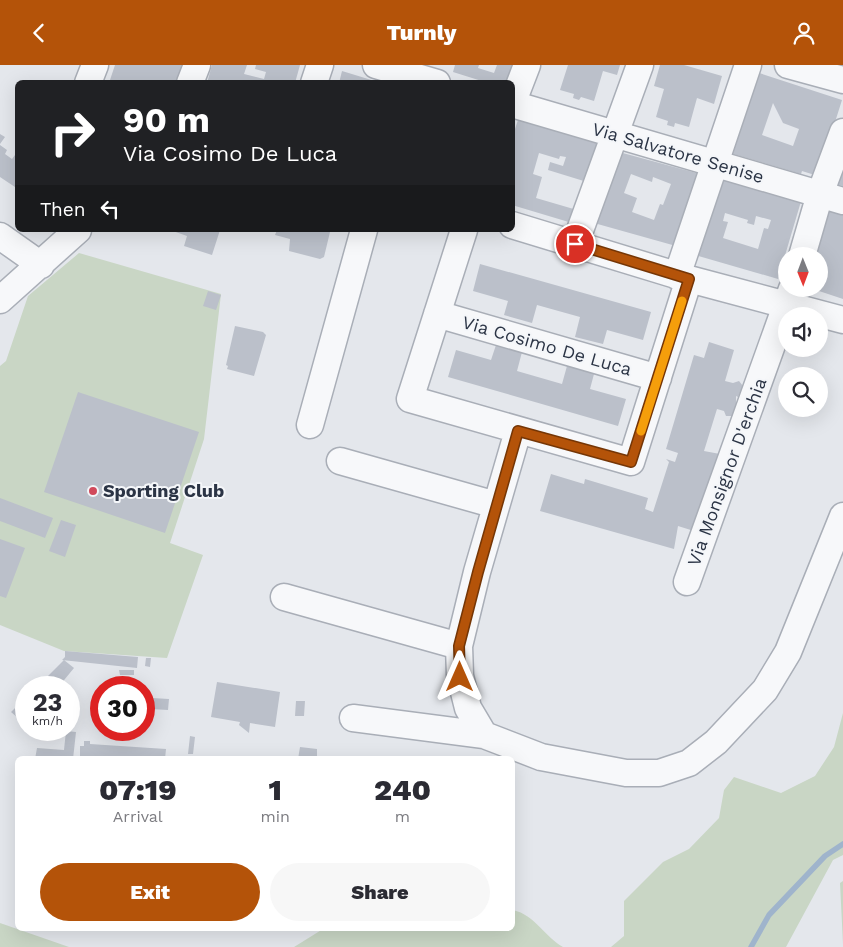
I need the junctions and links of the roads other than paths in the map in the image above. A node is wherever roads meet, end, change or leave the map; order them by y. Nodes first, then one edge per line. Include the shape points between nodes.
1 (95, 65) edge
2 (197, 65) edge
3 (320, 65) edge
4 (376, 65) edge
5 (527, 65) edge
6 (640, 65) edge
7 (748, 65) edge
8 (788, 65) edge
9 (89, 80) edge
10 (191, 80) edge
11 (315, 80) edge
12 (428, 80) edge
13 (843, 80) edge
14 (515, 98) edge
15 (515, 105) edge
16 (843, 132) edge
17 (613, 134) junction
18 (715, 164) junction
19 (832, 197) edge
20 (515, 226) edge
21 (76, 232) edge
22 (363, 232) edge
23 (463, 232) edge
24 (0, 236) edge
25 (575, 244) junction
26 (807, 247) edge
27 (41, 265) junction
28 (683, 278) junction
29 (778, 295) edge
30 (789, 297) edge
31 (0, 300) edge
32 (437, 314) junction
33 (843, 320) edge
34 (658, 378) junction
35 (310, 425) dead end
36 (518, 431) junction
37 (340, 461) dead end
38 (496, 505) junction
39 (843, 516) edge
40 (687, 582) dead end
41 (284, 597) dead end
42 (459, 646) junction
43 (353, 718) dead end
44 (484, 735) junction

1 - 9 street
2 - 10 street
3 - 11 street
4 - 12 street
5 - 14 street
6 - 17 street
7 - 18 street, Via Cosimo De Luca
8 - 13 street
15 - 17 street, Via Salvatore Senise
16 - 19 street
17 - 18 street, Via Salvatore Senise
17 - 25 street
18 - 19 street, Via Salvatore Senise
18 - 28 street, Via Cosimo De Luca
19 - 26 street
20 - 25 street
21 - 27 street
22 - 35 street
23 - 32 street, Via Cosimo De Luca
24 - 27 street
25 - 28 street
27 - 31 street
28 - 29 street
28 - 34 street, Via Cosimo De Luca
30 - 33 street
30 - 40 street, Via Monsignor D'erchia
32 - 34 street, Via Cosimo De Luca
32 - 36 street, Via Cosimo De Luca via 410,399
34 - 36 street, Via Cosimo De Luca via 631,462
36 - 38 street
37 - 38 street
38 - 42 street
39 - 44 street via 788,653 766,690 716,742 689,763 659,773 626,773 541,757
41 - 42 street
42 - 44 street via 460,677 468,708
43 - 44 street

